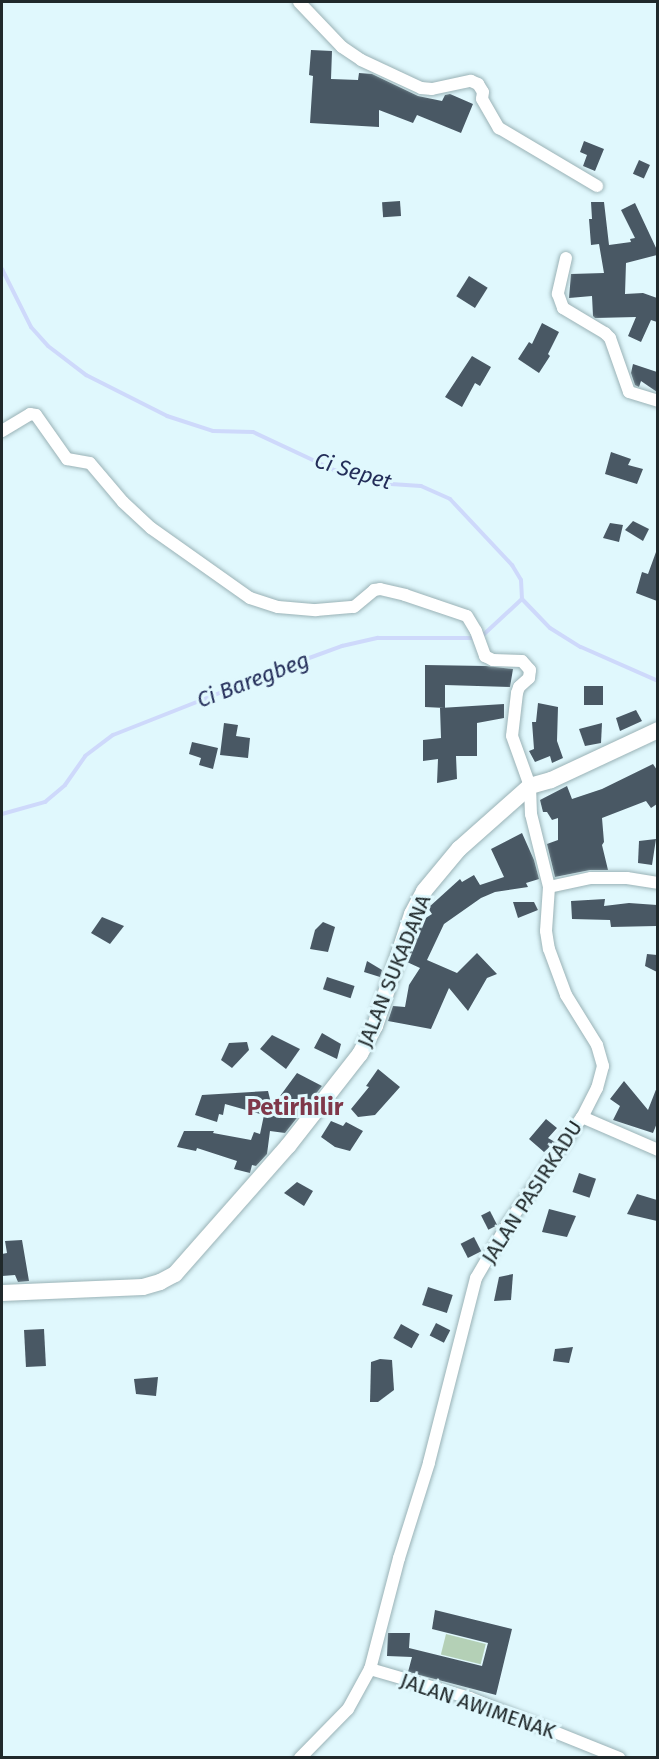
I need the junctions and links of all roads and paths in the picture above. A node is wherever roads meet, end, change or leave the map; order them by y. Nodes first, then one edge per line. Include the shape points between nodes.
1 (299, 2) edge
2 (597, 186) dead end
3 (566, 258) dead end
4 (657, 401) edge
5 (2, 431) edge
6 (657, 730) edge
7 (530, 786) junction
8 (657, 882) edge
9 (549, 887) junction
10 (582, 1117) junction
11 (657, 1150) edge
12 (2, 1293) edge
13 (370, 1670) junction
14 (300, 1758) edge
15 (619, 1758) edge

1 - 2 street via 342,47 421,88 471,81 478,84 499,128
3 - 4 street via 558,301 610,338 628,392
5 - 7 street, JALAN PASIRKADU via 30,414 36,415 67,459 90,463 151,528 264,604 316,610 354,608 380,589 467,616 489,659 522,661 531,670 517,693 512,735
6 - 7 main road, JALAN SUKADANA
7 - 9 street, JALAN PASIRKADU via 531,814
7 - 12 main road, JALAN SUKADANA via 459,849 424,891 412,914 375,1026 360,1054 288,1146 175,1274 143,1287
8 - 9 street via 591,878
9 - 10 street, JALAN PASIRKADU via 549,949 566,995 597,1045 603,1066
10 - 11 street
10 - 13 street, JALAN PASIRKADU via 507,1225 476,1278
13 - 14 street, JALAN PASIRKADU via 348,1709
13 - 15 street, JALAN AWIMENAK via 470,1698

